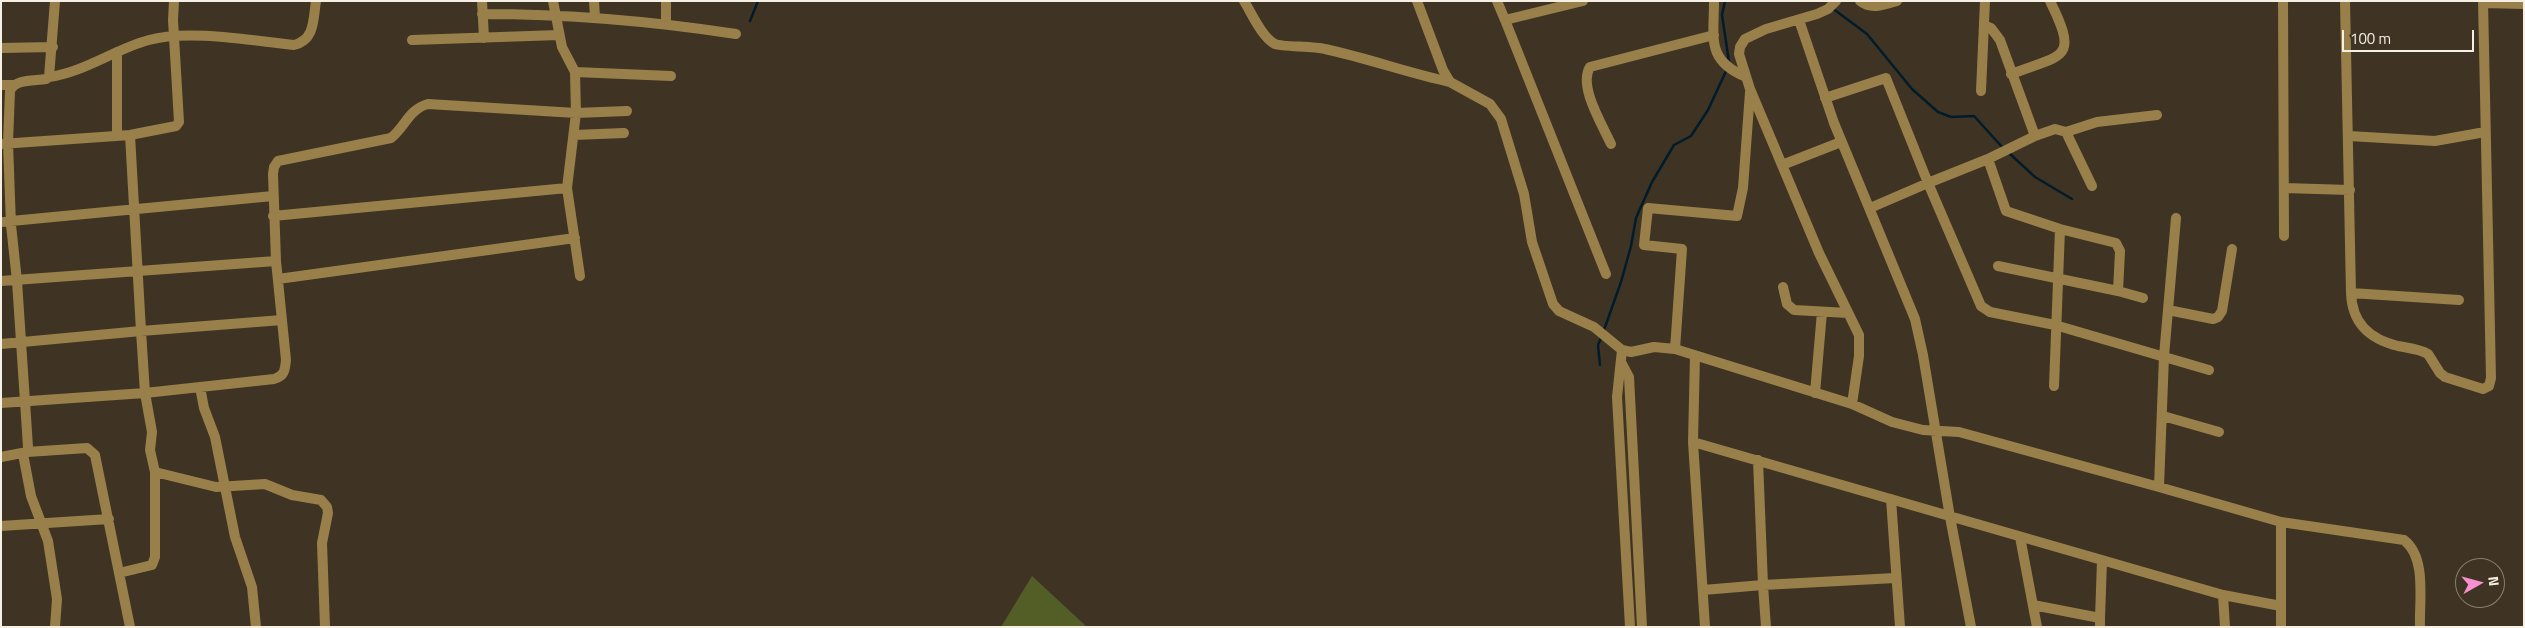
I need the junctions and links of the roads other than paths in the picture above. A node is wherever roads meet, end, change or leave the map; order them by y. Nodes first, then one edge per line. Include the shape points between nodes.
1 (55, 1) edge
2 (174, 1) edge
3 (316, 1) edge
4 (482, 1) edge
5 (553, 1) edge
6 (594, 1) edge
7 (666, 1) edge
8 (1244, 1) edge
9 (1416, 1) edge
10 (1497, 1) edge
11 (1583, 1) edge
12 (1714, 1) edge
13 (1836, 1) edge
14 (1860, 1) edge
15 (1897, 1) edge
16 (1985, 1) edge
17 (2050, 1) edge
18 (2283, 1) edge
19 (2345, 1) edge
20 (2483, 2) edge
21 (2524, 4) edge
22 (482, 14) junction
23 (555, 14) junction
24 (595, 17) junction
25 (1505, 20) junction
26 (1799, 20) junction
27 (666, 24) junction
28 (1984, 25) junction
29 (174, 34) junction
30 (736, 34) dead end
31 (558, 35) junction
32 (1714, 35) junction
33 (484, 38) junction
34 (412, 40) dead end
35 (53, 47) junction
36 (1, 48) edge
37 (117, 52) junction
38 (575, 72) junction
39 (2012, 74) junction
40 (671, 76) dead end
41 (49, 77) junction
42 (1746, 77) junction
43 (1450, 82) junction
44 (1, 85) edge
45 (12, 86) junction
46 (1750, 89) junction
47 (1981, 92) dead end
48 (1825, 98) junction
49 (627, 111) dead end
50 (576, 113) junction
51 (2157, 115) dead end
52 (2066, 132) junction
53 (2485, 132) junction
54 (624, 133) dead end
55 (130, 135) junction
56 (574, 135) junction
57 (117, 136) junction
58 (2035, 136) junction
59 (2350, 136) junction
60 (1842, 142) junction
61 (5, 144) edge
62 (1611, 144) dead end
63 (1988, 159) junction
64 (1782, 165) junction
65 (1928, 183) junction
66 (2092, 186) dead end
67 (567, 188) junction
68 (2284, 188) junction
69 (2350, 190) junction
70 (273, 196) junction
71 (1870, 208) junction
72 (133, 209) junction
73 (273, 216) junction
74 (2176, 218) dead end
75 (6, 221) edge
76 (2060, 229) junction
77 (2284, 236) dead end
78 (575, 238) junction
79 (2232, 249) dead end
80 (276, 261) junction
81 (1998, 266) dead end
82 (136, 270) junction
83 (1606, 274) dead end
84 (580, 276) dead end
85 (2057, 277) junction
86 (278, 279) junction
87 (17, 280) junction
88 (1, 281) edge
89 (1783, 287) dead end
90 (2118, 291) junction
91 (2351, 293) junction
92 (2144, 298) dead end
93 (2459, 300) dead end
94 (2168, 310) junction
95 (1822, 312) junction
96 (1848, 313) junction
97 (282, 320) junction
98 (2055, 325) junction
99 (141, 331) junction
100 (21, 343) junction
101 (1, 344) edge
102 (1675, 349) junction
103 (1622, 350) junction
104 (1695, 355) junction
105 (2164, 356) junction
106 (1621, 362) junction
107 (2209, 370) dead end
108 (2054, 386) dead end
109 (200, 387) junction
110 (145, 393) junction
111 (1815, 393) junction
112 (25, 401) junction
113 (1, 403) edge
114 (1852, 404) junction
115 (2162, 416) junction
116 (1935, 430) junction
117 (2219, 432) dead end
118 (1693, 442) junction
119 (25, 453) junction
120 (1, 457) edge
121 (1758, 460) junction
122 (155, 472) junction
123 (224, 487) junction
124 (2159, 487) junction
125 (1891, 499) junction
126 (1950, 517) junction
127 (109, 519) junction
128 (2281, 522) junction
129 (40, 523) junction
130 (1, 526) edge
131 (2020, 537) junction
132 (2102, 561) junction
133 (119, 573) junction
134 (1895, 578) junction
135 (1763, 585) junction
136 (1703, 590) junction
137 (2223, 595) junction
138 (2033, 605) junction
139 (2281, 606) junction
140 (2100, 623) edge
141 (55, 627) edge
142 (130, 627) edge
143 (256, 627) edge
144 (326, 627) edge
145 (1630, 627) edge
146 (1642, 627) edge
147 (1705, 627) edge
148 (1766, 627) edge
149 (1900, 627) edge
150 (1971, 627) edge
151 (2037, 627) edge
152 (2225, 627) edge
153 (2281, 627) edge
154 (2420, 627) edge

1 - 35 street
2 - 29 street
3 - 29 street via 310,36 299,44
4 - 22 street
5 - 23 street
6 - 24 street
7 - 27 street
8 - 43 street via 1276,44 1334,51
9 - 43 street
10 - 25 street
11 - 25 street
12 - 32 street
13 - 26 street via 1828,9
14 - 15 street via 1874,6
16 - 28 street
17 - 39 street via 2065,35 2065,49 2052,59
18 - 68 street
19 - 59 street
20 - 21 street
20 - 53 street
22 - 23 street
22 - 33 street
23 - 24 street
23 - 31 street
24 - 27 street
25 - 83 street
26 - 42 street via 1766,29 1742,42 1739,54
26 - 48 street
27 - 30 street
28 - 39 street via 1997,35
28 - 47 street
29 - 37 street
29 - 55 street via 179,122 173,128
31 - 33 street
31 - 38 street
32 - 42 street via 1716,53 1722,64
32 - 62 street via 1590,67 1586,74 1586,87
33 - 34 street
35 - 36 street
35 - 41 street
37 - 41 street via 72,72
37 - 57 street
38 - 40 street
38 - 50 street
39 - 58 street
41 - 45 street
42 - 46 street
43 - 103 street via 1490,104 1501,119 1524,194 1532,242 1551,300 1559,311 1594,327
44 - 45 street
45 - 61 street
46 - 64 street
46 - 102 street via 1743,188 1737,216 1648,208 1644,245 1682,249
48 - 60 street
48 - 65 street via 1886,78
49 - 50 street
50 - 56 street
50 - 70 street via 419,106 391,138 278,161 274,167
51 - 52 street via 2097,122
52 - 58 street via 2055,129
52 - 66 street
53 - 59 street via 2435,141
53 - 91 street via 2489,386 2480,388 2451,380 2440,373 2432,357 2425,352 2373,336 2354,316
54 - 56 street
55 - 57 street
55 - 72 street
56 - 67 street
57 - 61 street
58 - 63 street
59 - 69 street
60 - 64 street
60 - 71 street
61 - 75 street
63 - 65 street
63 - 76 street via 2006,210
64 - 96 street via 1818,253
65 - 71 street
65 - 98 street via 1981,306 1990,312
67 - 73 street
67 - 78 street
68 - 69 street
68 - 77 street
69 - 91 street
70 - 72 street
70 - 73 street
71 - 116 street via 1915,319
72 - 75 street
72 - 82 street
73 - 80 street
74 - 94 street
75 - 87 street
76 - 85 street
76 - 90 street via 2116,243 2120,250
78 - 84 street
78 - 86 street
79 - 94 street via 2221,315 2212,319
80 - 82 street
80 - 86 street
81 - 85 street
82 - 87 street
82 - 99 street
85 - 90 street
85 - 98 street
86 - 97 street
87 - 88 street
87 - 100 street
89 - 95 street via 1787,304 1794,310
90 - 92 street
91 - 93 street
94 - 105 street
95 - 96 street
95 - 111 street
96 - 114 street via 1860,343
97 - 99 street
97 - 109 street via 286,360 281,376
98 - 105 street
98 - 108 street
99 - 100 street
99 - 110 street
100 - 101 street
100 - 112 street
102 - 103 street
102 - 104 street
103 - 106 street
104 - 111 street
104 - 118 street
105 - 107 street
105 - 115 street
106 - 145 street via 1617,397
106 - 146 street via 1629,377
109 - 110 street
109 - 123 street via 215,437
110 - 112 street
110 - 122 street
111 - 114 street
112 - 113 street
112 - 119 street
114 - 116 street via 1892,422
115 - 117 street
115 - 124 street
116 - 124 street via 1959,432
116 - 126 street
118 - 121 street
118 - 136 street
119 - 120 street
119 - 127 street via 86,448 91,451 98,464
119 - 129 street via 30,496
121 - 125 street
121 - 135 street
122 - 123 street via 206,486
122 - 133 street via 154,563
123 - 143 street via 252,587
123 - 144 street via 265,484 292,495 315,497 327,507 328,522 322,543
124 - 128 street
125 - 126 street
125 - 134 street
126 - 131 street
126 - 150 street
127 - 129 street
127 - 133 street
128 - 139 street
128 - 154 street via 2404,540 2417,558
129 - 130 street
129 - 141 street via 48,540 57,599
131 - 132 street
131 - 138 street
132 - 137 street
132 - 140 street
133 - 142 street
134 - 135 street
134 - 149 street
135 - 136 street
135 - 148 street
136 - 147 street
137 - 139 street
137 - 152 street
138 - 140 street
138 - 151 street
139 - 153 street

